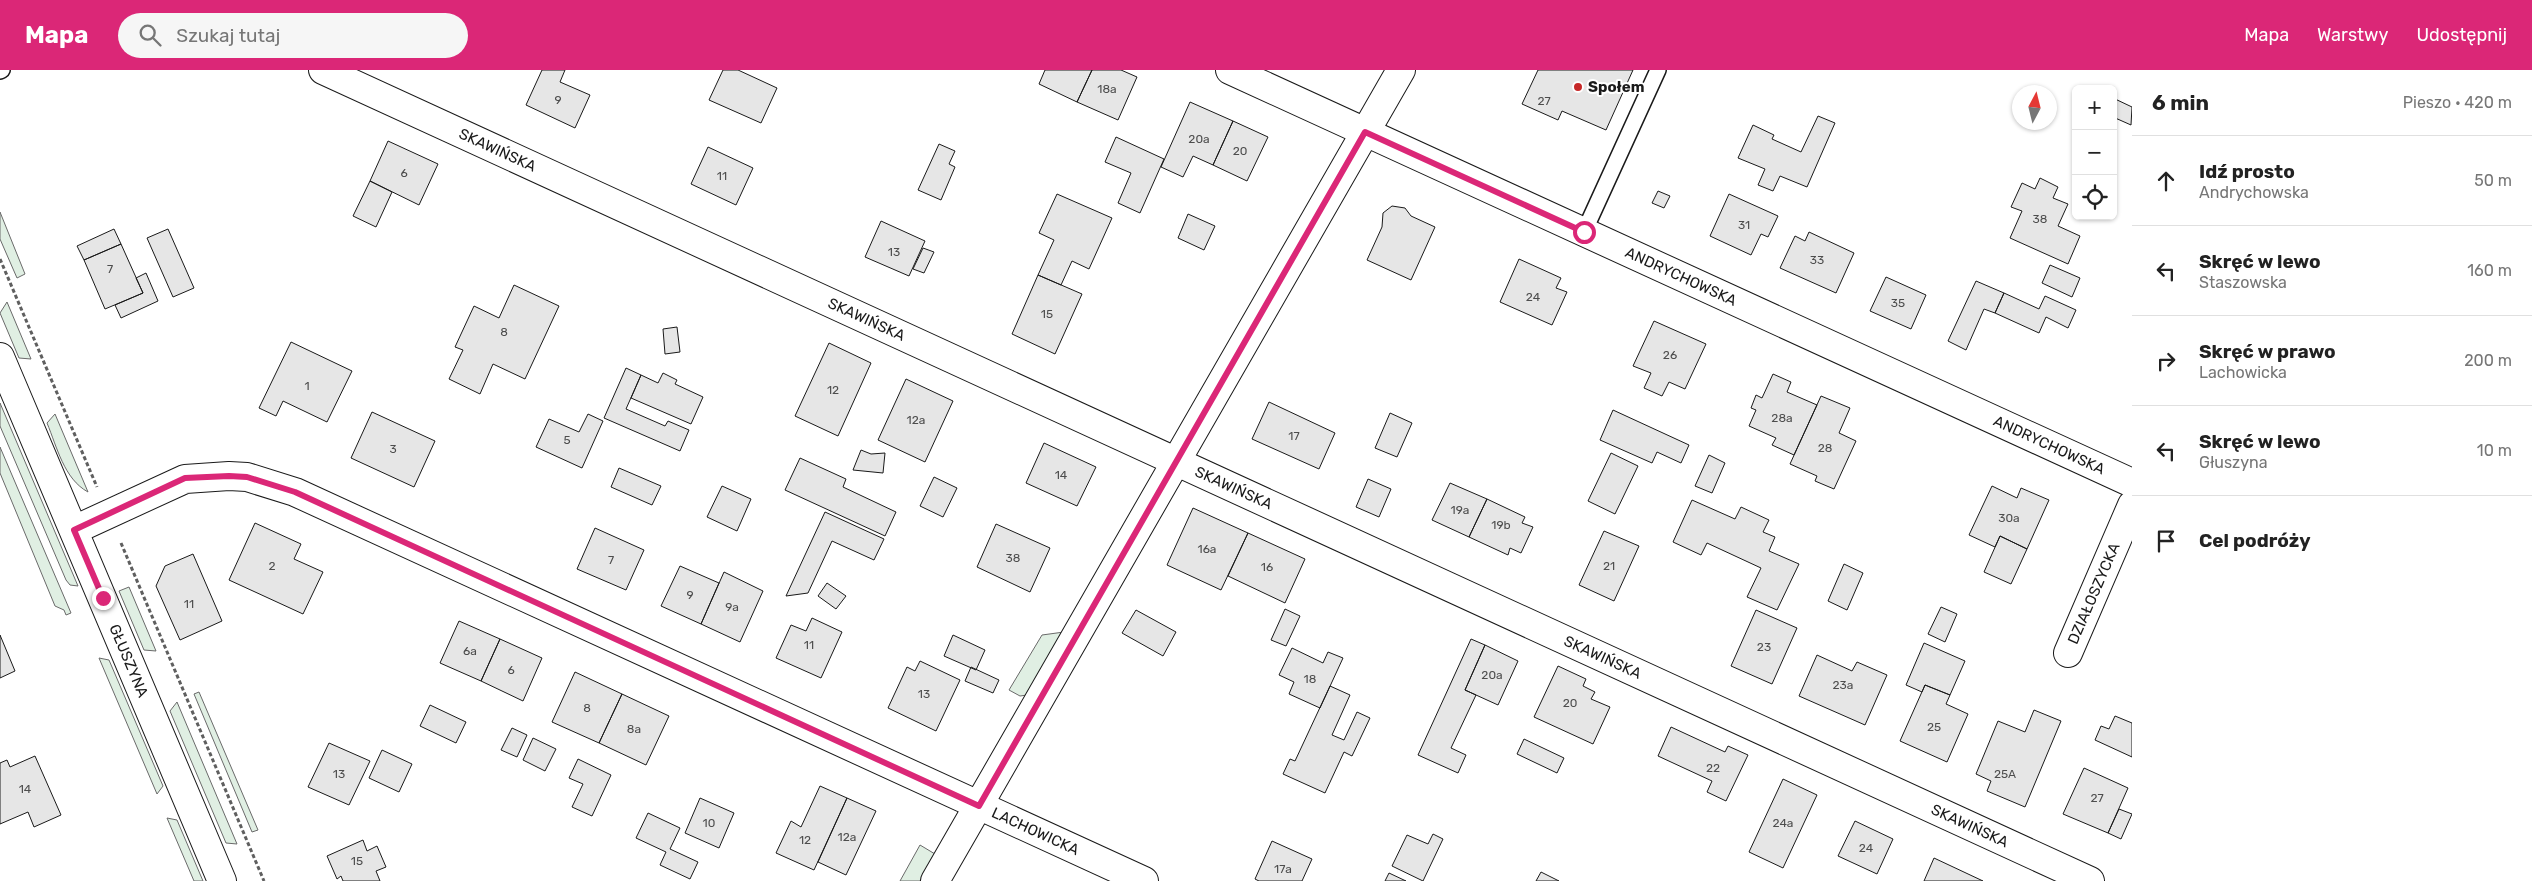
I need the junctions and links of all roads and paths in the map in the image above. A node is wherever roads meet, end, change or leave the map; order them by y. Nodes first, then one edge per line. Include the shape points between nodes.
1 (323, 70) edge
2 (1230, 70) edge
3 (1401, 70) edge
4 (1658, 70) edge
5 (1365, 132) junction
6 (1584, 232) junction
7 (0, 260) edge
8 (0, 357) edge
9 (1176, 462) junction
10 (2132, 482) edge
11 (2132, 505) edge
12 (108, 514) junction
13 (74, 530) junction
14 (2068, 653) dead end
15 (979, 806) junction
16 (222, 881) edge
17 (264, 881) edge
18 (935, 881) edge
19 (1144, 881) edge
20 (2090, 881) edge

1 - 9 street, SKAWIŃSKA
2 - 5 street, ANDRYCHOWSKA
3 - 5 street
4 - 6 lane
5 - 6 street, ANDRYCHOWSKA
5 - 9 street
6 - 10 street, ANDRYCHOWSKA
7 - 12 path
8 - 13 street, GŁUSZYNA
9 - 15 street
9 - 20 street, SKAWIŃSKA
11 - 14 street, DZIAŁOSZYCKA
12 - 13 street, LACHOWICKA
12 - 15 street, LACHOWICKA via 185,478 247,477 295,492
12 - 17 path
13 - 16 street, GŁUSZYNA
15 - 18 street
15 - 19 street, LACHOWICKA

